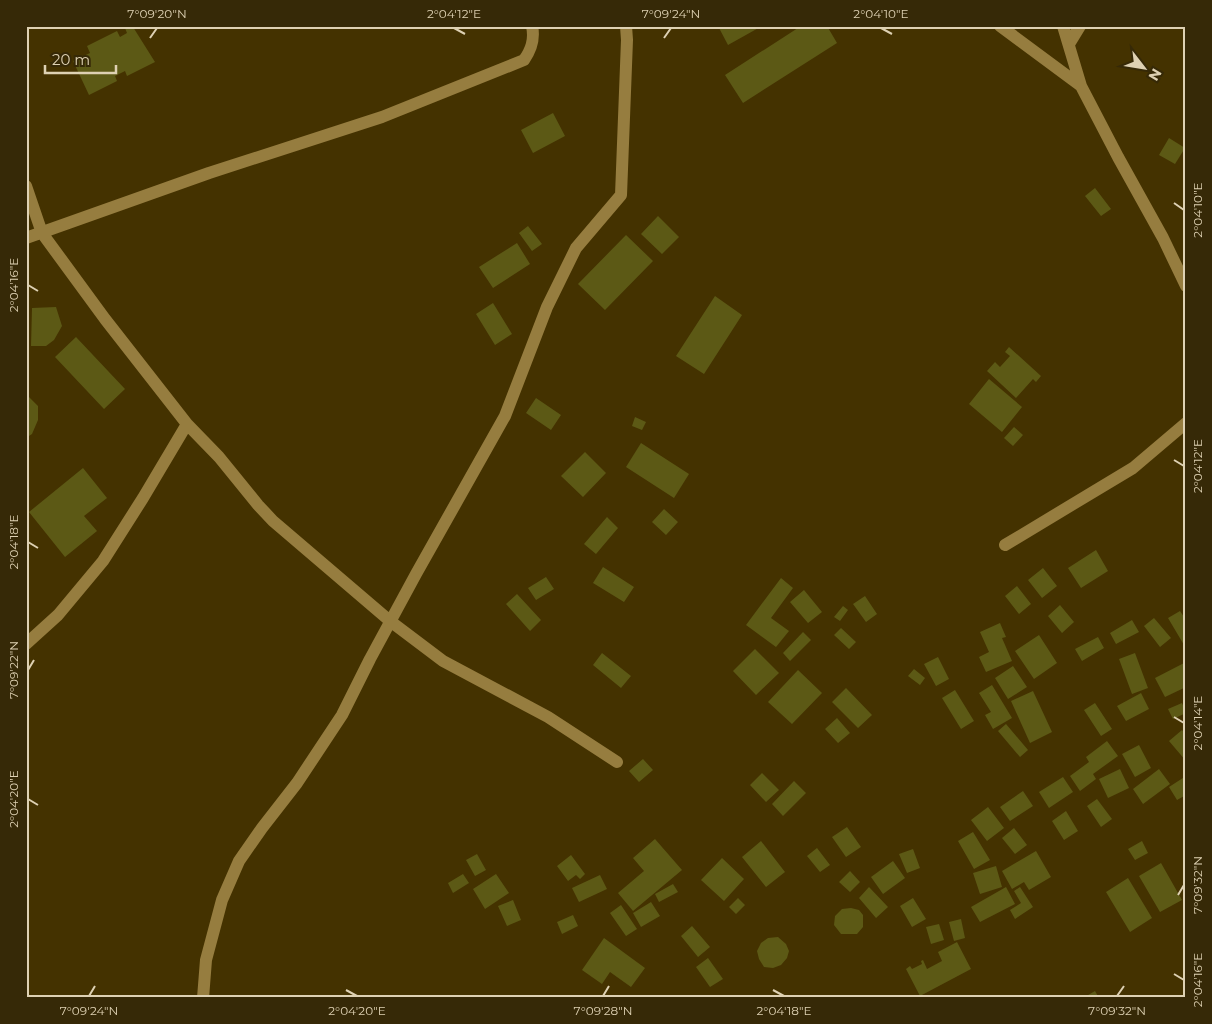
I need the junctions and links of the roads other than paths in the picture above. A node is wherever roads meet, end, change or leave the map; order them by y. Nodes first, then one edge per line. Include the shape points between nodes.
1 (532, 26) edge
2 (626, 26) edge
3 (1000, 26) edge
4 (1063, 26) edge
5 (1080, 26) edge
6 (1069, 44) junction
7 (1080, 86) junction
8 (26, 186) edge
9 (42, 233) junction
10 (26, 238) edge
11 (1186, 286) edge
12 (1186, 423) edge
13 (187, 424) junction
14 (1005, 545) dead end
15 (390, 621) junction
16 (26, 644) edge
17 (617, 762) dead end
18 (203, 998) edge

1 - 9 street via 531,50 524,60 382,117 209,173
2 - 15 street via 621,195 576,248 547,307 505,416
3 - 7 street
4 - 6 street
5 - 6 street
6 - 7 street
7 - 11 street via 1164,238
8 - 9 street
9 - 10 street
9 - 13 street
12 - 14 street via 1133,468
13 - 15 street via 258,506
13 - 16 street via 103,561 58,615
15 - 17 street via 443,661 548,718
15 - 18 street via 342,716 239,861 222,900 206,960

